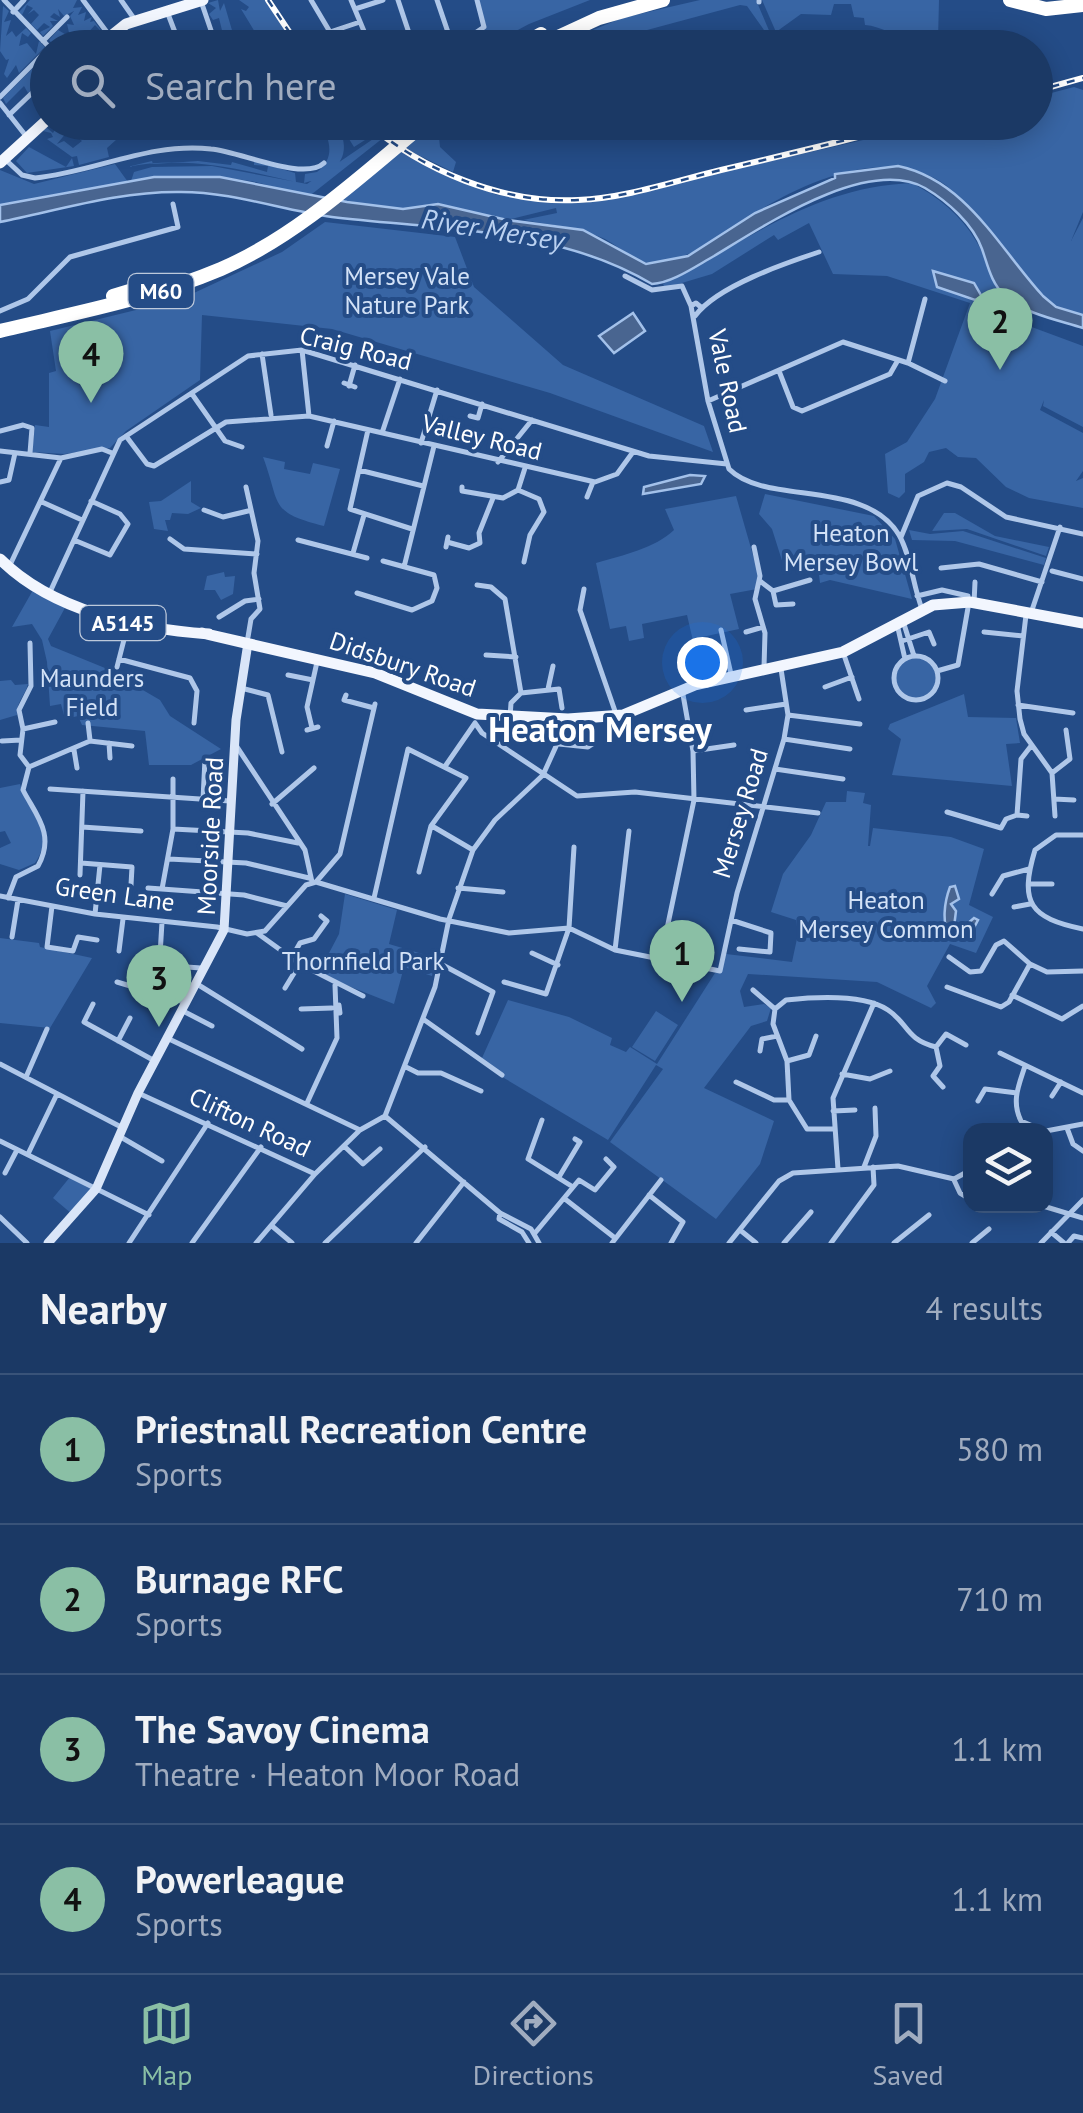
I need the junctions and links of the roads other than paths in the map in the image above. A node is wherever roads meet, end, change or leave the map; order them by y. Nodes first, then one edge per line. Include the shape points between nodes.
1 (24, 0) edge
2 (83, 0) edge
3 (121, 0) edge
4 (202, 0) edge
5 (312, 0) edge
6 (351, 0) edge
7 (383, 0) edge
8 (398, 0) edge
9 (437, 0) edge
10 (477, 0) edge
11 (627, 0) edge
12 (663, 0) edge
13 (1010, 0) edge
14 (2, 1) edge
15 (1083, 5) edge
16 (169, 7) edge
17 (355, 9) junction
18 (13, 12) junction
19 (67, 17) dead end
20 (135, 20) junction
21 (360, 22) junction
22 (32, 30) edge
23 (54, 30) edge
24 (105, 30) edge
25 (118, 30) edge
26 (211, 30) edge
27 (329, 30) edge
28 (336, 30) edge
29 (363, 30) edge
30 (408, 30) edge
31 (447, 30) edge
32 (480, 30) edge
33 (551, 30) edge
34 (572, 30) edge
35 (30, 72) edge
36 (30, 93) edge
37 (3, 107) edge
38 (28, 139) joint
39 (392, 140) edge
40 (402, 140) edge
41 (3, 161) edge
42 (324, 163) dead end
43 (300, 170) junction
44 (300, 180) dead end
45 (333, 192) junction
46 (173, 204) dead end
47 (302, 215) junction
48 (819, 252) dead end
49 (624, 276) dead end
50 (925, 300) dead end
51 (692, 306) junction
52 (702, 308) junction
53 (0, 312) edge
54 (694, 319) junction
55 (0, 322) edge
56 (0, 331) edge
57 (302, 350) junction
58 (262, 354) junction
59 (898, 360) junction
60 (908, 363) junction
61 (355, 365) junction
62 (779, 371) junction
63 (400, 378) junction
64 (945, 381) dead end
65 (349, 385) dead end
66 (437, 390) junction
67 (192, 394) junction
68 (708, 401) junction
69 (482, 404) junction
70 (272, 416) junction
71 (310, 416) junction
72 (470, 416) dead end
73 (532, 420) junction
74 (334, 421) junction
75 (215, 429) junction
76 (368, 430) junction
77 (0, 431) edge
78 (382, 433) junction
79 (126, 436) junction
80 (421, 443) junction
81 (327, 446) dead end
82 (434, 446) junction
83 (242, 447) dead end
84 (0, 451) edge
85 (633, 452) junction
86 (15, 453) junction
87 (30, 453) junction
88 (112, 453) junction
89 (61, 458) junction
90 (498, 462) junction
91 (727, 464) junction
92 (525, 468) junction
93 (359, 470) junction
94 (0, 482) edge
95 (593, 482) junction
96 (423, 486) junction
97 (462, 489) dead end
98 (518, 490) junction
99 (244, 491) dead end
100 (493, 498) junction
101 (588, 498) dead end
102 (42, 502) junction
103 (91, 502) junction
104 (248, 511) junction
105 (208, 514) dead end
106 (364, 515) junction
107 (82, 520) junction
108 (906, 526) junction
109 (412, 528) junction
110 (1060, 528) junction
111 (895, 531) junction
112 (1083, 534) edge
113 (901, 538) junction
114 (74, 540) junction
115 (300, 542) dead end
116 (447, 542) dead end
117 (169, 544) dead end
118 (754, 547) dead end
119 (353, 553) junction
120 (257, 554) junction
121 (367, 558) dead end
122 (383, 561) dead end
123 (524, 562) dead end
124 (7, 565) edge
125 (404, 567) junction
126 (941, 568) dead end
127 (1052, 570) dead end
128 (810, 580) dead end
129 (1083, 580) edge
130 (760, 581) junction
131 (975, 582) dead end
132 (1042, 582) junction
133 (477, 585) dead end
134 (584, 589) dead end
135 (773, 591) junction
136 (50, 592) junction
137 (357, 592) dead end
138 (916, 592) junction
139 (259, 599) junction
140 (970, 600) junction
141 (794, 604) dead end
142 (924, 608) junction
143 (223, 615) dead end
144 (1028, 616) junction
145 (900, 622) junction
146 (1083, 623) edge
147 (128, 624) junction
148 (763, 627) junction
149 (720, 630) dead end
150 (746, 632) dead end
151 (984, 632) dead end
152 (1023, 636) junction
153 (905, 639) junction
154 (245, 640) junction
155 (30, 643) dead end
156 (934, 644) dead end
157 (843, 652) junction
158 (486, 654) dead end
159 (516, 656) junction
160 (699, 656) dead end
161 (914, 656) junction
162 (119, 659) junction
163 (318, 659) junction
164 (905, 659) junction
165 (690, 662) junction
166 (681, 663) dead end
167 (553, 666) dead end
168 (780, 666) junction
169 (117, 667) dead end
170 (764, 670) junction
171 (936, 671) junction
172 (288, 674) dead end
173 (732, 676) junction
174 (852, 677) junction
175 (313, 680) junction
176 (696, 684) junction
177 (825, 687) dead end
178 (240, 688) junction
179 (548, 689) junction
180 (682, 689) junction
181 (521, 693) junction
182 (346, 695) dead end
183 (860, 699) dead end
184 (786, 704) junction
185 (1018, 705) junction
186 (746, 710) dead end
187 (1073, 712) dead end
188 (565, 713) junction
189 (788, 715) junction
190 (510, 716) junction
191 (617, 716) junction
192 (476, 718) junction
193 (194, 723) dead end
194 (88, 724) dead end
195 (860, 724) dead end
196 (51, 726) dead end
197 (312, 728) dead end
198 (23, 729) junction
199 (1066, 730) dead end
200 (6, 739) edge
201 (784, 739) junction
202 (22, 740) junction
203 (90, 741) junction
204 (109, 743) junction
205 (594, 743) dead end
206 (235, 744) junction
207 (559, 744) junction
208 (734, 744) dead end
209 (132, 746) dead end
210 (1031, 746) junction
211 (850, 749) dead end
212 (74, 750) junction
213 (282, 752) dead end
214 (693, 752) junction
215 (110, 758) dead end
216 (205, 760) dead end
217 (446, 765) junction
218 (29, 767) junction
219 (76, 768) dead end
220 (314, 768) dead end
221 (775, 769) junction
222 (1052, 773) junction
223 (542, 775) junction
224 (173, 778) dead end
225 (843, 779) dead end
226 (50, 789) dead end
227 (84, 792) junction
228 (171, 798) junction
229 (202, 799) junction
230 (1054, 799) junction
231 (694, 800) junction
232 (1074, 800) dead end
233 (233, 801) junction
234 (272, 804) junction
235 (762, 806) junction
236 (947, 812) dead end
237 (818, 813) dead end
238 (1017, 815) junction
239 (1027, 816) dead end
240 (1054, 816) dead end
241 (431, 826) junction
242 (82, 827) junction
243 (174, 829) junction
244 (141, 831) dead end
245 (629, 831) dead end
246 (231, 832) junction
247 (1083, 835) edge
248 (301, 844) junction
249 (574, 847) dead end
250 (473, 850) junction
251 (170, 859) junction
252 (229, 862) junction
253 (81, 864) junction
254 (100, 865) junction
255 (1029, 869) junction
256 (419, 872) dead end
257 (80, 875) dead end
258 (312, 881) junction
259 (130, 884) dead end
260 (1029, 884) junction
261 (1052, 884) dead end
262 (148, 888) dead end
263 (458, 888) junction
264 (162, 889) junction
265 (503, 892) dead end
266 (226, 893) junction
267 (992, 894) dead end
268 (4, 897) edge
269 (18, 900) junction
270 (374, 900) junction
271 (1031, 904) junction
272 (52, 906) junction
273 (287, 906) junction
274 (1014, 907) dead end
275 (95, 914) junction
276 (321, 916) dead end
277 (123, 918) junction
278 (449, 920) junction
279 (731, 920) junction
280 (162, 922) junction
281 (570, 928) junction
282 (1083, 929) edge
283 (224, 930) junction
284 (257, 934) junction
285 (12, 937) dead end
286 (97, 940) dead end
287 (739, 949) dead end
288 (614, 950) junction
289 (120, 951) dead end
290 (532, 953) dead end
291 (160, 955) dead end
292 (950, 957) dead end
293 (290, 959) junction
294 (660, 962) junction
295 (155, 964) dead end
296 (300, 964) junction
297 (440, 964) junction
298 (1030, 964) junction
299 (172, 966) dead end
300 (558, 966) junction
301 (204, 968) junction
302 (1083, 971) edge
303 (117, 982) dead end
304 (504, 982) dead end
305 (197, 984) junction
306 (335, 985) junction
307 (947, 987) dead end
308 (285, 988) dead end
309 (753, 990) dead end
310 (147, 991) junction
311 (363, 996) dead end
312 (1012, 996) junction
313 (93, 1004) dead end
314 (874, 1004) junction
315 (1083, 1006) edge
316 (185, 1007) junction
317 (337, 1009) junction
318 (775, 1009) junction
319 (300, 1010) dead end
320 (130, 1018) dead end
321 (423, 1020) junction
322 (212, 1026) dead end
323 (47, 1029) dead end
324 (478, 1033) dead end
325 (777, 1036) junction
326 (816, 1036) dead end
327 (168, 1039) junction
328 (118, 1041) junction
329 (966, 1045) dead end
330 (936, 1047) junction
331 (302, 1049) dead end
332 (760, 1051) dead end
333 (1000, 1053) dead end
334 (787, 1061) junction
335 (156, 1062) junction
336 (0, 1064) edge
337 (1025, 1066) junction
338 (406, 1067) junction
339 (890, 1071) dead end
340 (842, 1074) junction
341 (502, 1075) dead end
342 (26, 1077) junction
343 (1061, 1082) junction
344 (736, 1083) dead end
345 (943, 1088) dead end
346 (481, 1090) dead end
347 (1017, 1093) junction
348 (1083, 1093) edge
349 (57, 1094) junction
350 (138, 1094) junction
351 (1052, 1096) dead end
352 (789, 1100) junction
353 (978, 1101) dead end
354 (307, 1103) junction
355 (855, 1110) dead end
356 (877, 1110) dead end
357 (834, 1111) junction
358 (385, 1116) junction
359 (542, 1120) dead end
360 (208, 1123) junction
361 (1026, 1123) edge
362 (1083, 1124) edge
363 (1068, 1128) junction
364 (832, 1129) junction
365 (360, 1130) junction
366 (1053, 1130) edge
367 (121, 1132) junction
368 (575, 1138) dead end
369 (0, 1141) edge
370 (344, 1146) junction
371 (262, 1147) junction
372 (425, 1147) junction
373 (380, 1148) dead end
374 (17, 1150) junction
375 (1083, 1151) edge
376 (28, 1155) junction
377 (606, 1159) dead end
378 (162, 1161) dead end
379 (873, 1166) junction
380 (864, 1167) junction
381 (838, 1169) junction
382 (6, 1173) dead end
383 (315, 1174) junction
384 (559, 1177) junction
385 (963, 1177) edge
386 (954, 1179) junction
387 (660, 1180) dead end
388 (464, 1182) junction
389 (573, 1188) junction
390 (96, 1189) junction
391 (650, 1194) junction
392 (963, 1195) edge
393 (565, 1199) junction
394 (1083, 1200) edge
395 (1053, 1208) edge
396 (811, 1212) dead end
397 (1067, 1212) junction
398 (500, 1213) junction
399 (1048, 1213) edge
400 (929, 1214) dead end
401 (149, 1215) junction
402 (0, 1217) edge
403 (1083, 1218) edge
404 (271, 1225) junction
405 (1052, 1228) junction
406 (990, 1229) dead end
407 (740, 1230) junction
408 (535, 1234) junction
409 (1083, 1238) edge
410 (905, 1240) edge
411 (614, 1241) edge
412 (27, 1243) edge
413 (48, 1243) edge
414 (129, 1243) edge
415 (192, 1243) edge
416 (256, 1243) edge
417 (292, 1243) edge
418 (326, 1243) edge
419 (416, 1243) edge
420 (528, 1243) edge
421 (539, 1243) edge
422 (670, 1243) edge
423 (730, 1243) edge
424 (756, 1243) edge
425 (784, 1243) edge
426 (831, 1243) edge
427 (894, 1243) edge
428 (972, 1243) edge
429 (1041, 1243) edge
430 (1066, 1243) edge

1 - 18 street
2 - 24 street
3 - 20 street
4 - 16 main road
4 - 26 street
5 - 27 street
6 - 17 street
7 - 17 street
8 - 30 street
9 - 31 street
10 - 32 street
11 - 33 highway
12 - 34 highway
13 - 15 highway via 1046,9
14 - 18 street
16 - 20 main road
17 - 21 street
18 - 22 street
19 - 23 street
20 - 25 main road
21 - 28 street
21 - 29 street
35 - 37 street
36 - 37 street
37 - 38 street
38 - 41 main road
39 - 45 highway, M60
40 - 45 highway, M60
41 - 43 street via 35,178 193,147
42 - 43 street
43 - 44 street
45 - 47 highway, M60
46 - 53 street via 178,227 70,257 28,299
47 - 55 highway, M60 via 178,276
47 - 56 highway, M60 via 255,251 190,280 139,299
48 - 52 street via 795,256
49 - 51 street, Vale Road via 652,290 682,286
50 - 60 street
51 - 52 street, Vale Road
51 - 54 street, Vale Road
52 - 54 street
54 - 68 street, Vale Road
57 - 58 street, Craig Road
57 - 61 street, Craig Road
57 - 71 street
58 - 67 street, Craig Road via 248,356
58 - 70 street
59 - 60 street
59 - 62 street via 843,342
59 - 62 street via 890,374 796,410
60 - 64 street
61 - 63 street, Craig Road
61 - 65 street
62 - 68 street
63 - 66 street, Craig Road
63 - 78 street
66 - 69 street, Craig Road
66 - 80 street
67 - 75 street
67 - 79 street, Craig Road
68 - 91 street, Vale Road
69 - 72 street via 478,418
69 - 73 street, Craig Road
70 - 71 street, Valley Road
70 - 75 street, Valley Road
71 - 74 street, Valley Road
73 - 85 street, Craig Road
73 - 90 street
74 - 76 street, Valley Road
74 - 81 street
75 - 79 street, Valley Road via 154,466
75 - 83 street
76 - 78 street, Valley Road
76 - 93 street
77 - 87 street via 32,428
78 - 80 street, Valley Road
79 - 88 street, Craig Road
80 - 82 street, Valley Road
82 - 90 street, Valley Road
82 - 96 street
84 - 86 street
85 - 91 street, Craig Road
85 - 95 street via 619,477
86 - 87 street
86 - 94 street via 9,480
87 - 89 street
88 - 89 street via 102,448
88 - 103 street, Craig Road
89 - 102 street
90 - 92 street, Valley Road
91 - 111 street via 749,482 859,505
92 - 95 street, Valley Road
92 - 98 street
93 - 96 street
93 - 106 street via 349,506
95 - 101 street
96 - 109 street
97 - 100 street
98 - 100 street
98 - 123 street via 539,500 544,512
99 - 104 street
100 - 116 street via 479,533 482,546
102 - 107 street
102 - 124 street
103 - 107 street, Craig Road
103 - 114 street via 128,524 110,554
104 - 105 street
104 - 120 street
106 - 109 street
106 - 119 street
107 - 114 street, Craig Road
108 - 110 street via 918,496 946,484 1006,517
108 - 111 street
108 - 113 street
109 - 125 street
110 - 112 street
110 - 132 street
111 - 113 street
113 - 138 street
114 - 136 street, Craig Road
115 - 119 street
117 - 120 street
118 - 130 street
119 - 121 street
120 - 139 street
122 - 125 street
124 - 136 main road, Didsbury Road / A5145
125 - 137 street via 434,575 438,588 426,607 401,608
126 - 132 street via 979,564
127 - 129 street
128 - 135 street
130 - 135 street
130 - 148 street via 756,599
131 - 140 street
132 - 144 street
133 - 159 street via 506,597 503,610
134 - 191 street via 580,610
135 - 141 street via 776,606
136 - 147 main road, Didsbury Road / A5145
138 - 140 street via 942,590
138 - 142 street
138 - 142 street
139 - 143 street
139 - 154 street
140 - 142 main road, Didsbury Road / A5145
140 - 144 main road, Didsbury Road / A5145
140 - 171 street via 958,665
142 - 145 main road, Didsbury Road / A5145
144 - 146 main road, Didsbury Road / A5145
144 - 152 street
145 - 153 street
145 - 157 main road, Didsbury Road / A5145
147 - 154 main road, Didsbury Road / A5145
147 - 162 street
148 - 150 street
148 - 170 street
149 - 173 street
151 - 152 street
152 - 185 street
153 - 156 street via 929,632
153 - 161 street
153 - 164 street
154 - 163 main road, Didsbury Road / A5145
154 - 178 main road, Moorside Road
155 - 198 street via 31,686 19,710
157 - 168 main road, Didsbury Road / A5145
157 - 174 street
158 - 159 street
159 - 181 street
160 - 165 street
161 - 164 street
161 - 171 street
162 - 169 street
162 - 193 street via 190,678 198,690
163 - 175 street
163 - 192 main road, Didsbury Road / A5145 via 390,678
164 - 171 street via 894,676 896,690 907,699 934,692
165 - 166 street
165 - 176 street
167 - 179 street
168 - 170 main road, Didsbury Road / A5145
168 - 184 street, Mersey Road
170 - 173 main road, Didsbury Road / A5145
172 - 175 street
173 - 176 main road, Didsbury Road / A5145
174 - 177 street
174 - 183 street
175 - 197 street via 307,707
176 - 180 main road, Didsbury Road / A5145
178 - 206 main road, Moorside Road
178 - 213 street via 268,694
179 - 181 street
179 - 188 street via 559,689
180 - 191 main road, Didsbury Road / A5145
180 - 214 street
181 - 190 street
182 - 258 street via 344,700 374,706 340,854
184 - 186 street
184 - 189 street, Mersey Road
185 - 187 street
185 - 210 street
188 - 190 main road, Didsbury Road / A5145
188 - 191 main road, Didsbury Road / A5145
188 - 207 street
189 - 195 street
189 - 201 street, Mersey Road
190 - 192 main road, Didsbury Road / A5145
192 - 217 street
192 - 223 street
194 - 203 street
196 - 198 street
198 - 202 street
199 - 222 street via 1070,759
200 - 202 street
201 - 211 street
201 - 221 street, Mersey Road
202 - 218 street via 20,755
203 - 204 street
203 - 212 street
204 - 209 street
204 - 215 street
205 - 207 street
206 - 233 main road, Moorside Road
206 - 234 street
207 - 223 street
208 - 214 street
210 - 222 street
210 - 238 street via 1021,759
212 - 218 street
212 - 219 street
214 - 231 street
216 - 229 street
217 - 241 street via 466,778
217 - 270 street via 408,749
218 - 268 street via 23,790 39,811 44,853
220 - 234 street
221 - 225 street
221 - 235 street, Mersey Road
222 - 230 street
223 - 231 street via 576,796 635,792
223 - 250 street
224 - 228 street
226 - 227 street
227 - 228 street
227 - 242 street
228 - 229 street
228 - 243 street
229 - 233 street
230 - 232 street
230 - 240 street
231 - 235 street
231 - 294 street
233 - 246 main road, Moorside Road
234 - 248 street
235 - 237 street
235 - 279 street, Mersey Road
236 - 238 street via 1001,828
238 - 239 street
241 - 250 street
241 - 256 street
242 - 244 street
242 - 253 street
243 - 246 street
243 - 251 street
245 - 288 street
246 - 248 street
246 - 252 main road, Moorside Road
247 - 255 street via 1044,840
248 - 258 street
249 - 281 street
250 - 263 street
251 - 252 street
251 - 264 street
252 - 258 street
252 - 266 main road, Moorside Road
253 - 254 street
253 - 257 street
254 - 259 street via 132,867
254 - 275 street
255 - 260 street
255 - 267 street via 1003,876
258 - 270 street
258 - 273 street
260 - 261 street
260 - 271 street
262 - 264 street
263 - 265 street
263 - 278 street
264 - 266 street
266 - 273 street
266 - 283 main road, Moorside Road
268 - 269 street, Green Lane
269 - 272 street, Green Lane
269 - 285 street
270 - 278 street
271 - 274 street
271 - 282 street via 1050,922
272 - 275 street, Green Lane
272 - 286 street via 46,947 73,951 78,937
273 - 284 street
275 - 277 street, Green Lane
276 - 293 street via 327,921
277 - 280 street, Green Lane
277 - 289 street
278 - 281 street via 509,933
278 - 297 street
279 - 287 street via 772,933 770,952
279 - 294 street, Mersey Road via 720,971
280 - 283 street, Green Lane
280 - 291 street
281 - 288 street
281 - 300 street
283 - 284 street, Green Lane
283 - 301 main road
284 - 293 street
288 - 294 street
290 - 300 street
292 - 298 street via 981,972 1004,941
293 - 296 street
295 - 310 street
296 - 306 street
296 - 308 street
297 - 321 street
297 - 324 street via 494,992
298 - 302 street via 1053,973
298 - 312 street
299 - 301 street
300 - 304 street via 546,994
301 - 305 main road
303 - 310 street
305 - 316 main road
305 - 331 street
306 - 311 street
306 - 317 street
307 - 312 street via 996,1006
309 - 318 street
310 - 316 street
312 - 315 street via 1062,1018
313 - 328 street via 84,1022
314 - 318 street via 797,998
314 - 330 street via 912,1038
314 - 340 street
316 - 322 street
316 - 327 main road
317 - 319 street
317 - 354 street via 337,1038
318 - 325 street
320 - 328 street
321 - 338 street
321 - 341 street
323 - 342 street
325 - 332 street via 762,1039
325 - 334 street
326 - 334 street via 809,1055
327 - 335 main road
327 - 354 street
328 - 335 street
329 - 330 street via 946,1034
330 - 345 street via 940,1066 933,1076
333 - 337 street
334 - 352 street
335 - 350 main road
336 - 342 street
337 - 343 street
337 - 347 street
338 - 346 street
338 - 358 street
339 - 340 street via 870,1079
340 - 357 street
342 - 349 street
343 - 348 street
343 - 351 street
344 - 352 street
347 - 353 street via 985,1089
347 - 361 street
349 - 367 street
349 - 376 street
350 - 360 street, Clifton Road
350 - 367 main road
352 - 364 street via 807,1129
354 - 365 street
355 - 357 street
356 - 380 street
357 - 364 street
358 - 365 street, Clifton Road
358 - 372 street
359 - 384 street via 528,1159
360 - 371 street, Clifton Road
360 - 401 street
362 - 363 street
363 - 366 street
363 - 375 street
364 - 381 street
365 - 370 street, Clifton Road
367 - 378 street
367 - 390 main road
368 - 384 street via 580,1142
369 - 374 street
370 - 373 street via 362,1164
370 - 383 street, Clifton Road
371 - 383 street, Clifton Road
371 - 415 street
372 - 388 street
372 - 418 street
374 - 376 street
374 - 382 street
376 - 390 street
377 - 389 street via 614,1167 595,1190 579,1180
379 - 380 street
379 - 386 street
379 - 426 street via 874,1185
380 - 381 street
381 - 407 street via 785,1176
383 - 404 street
384 - 389 street
385 - 386 street
386 - 392 street
387 - 391 street
388 - 398 street
388 - 419 street
389 - 393 street
390 - 401 street
390 - 413 main road
391 - 411 street
391 - 422 street via 683,1222
393 - 408 street
393 - 411 street
394 - 397 street
395 - 397 street
396 - 425 street
397 - 403 street
397 - 405 street
398 - 408 street
398 - 420 street
399 - 405 street
400 - 410 street
401 - 414 street
402 - 412 street
404 - 416 street
404 - 417 street
405 - 429 street
405 - 430 street
406 - 428 street
407 - 423 street
407 - 424 street
408 - 421 street
409 - 430 street
410 - 427 street

